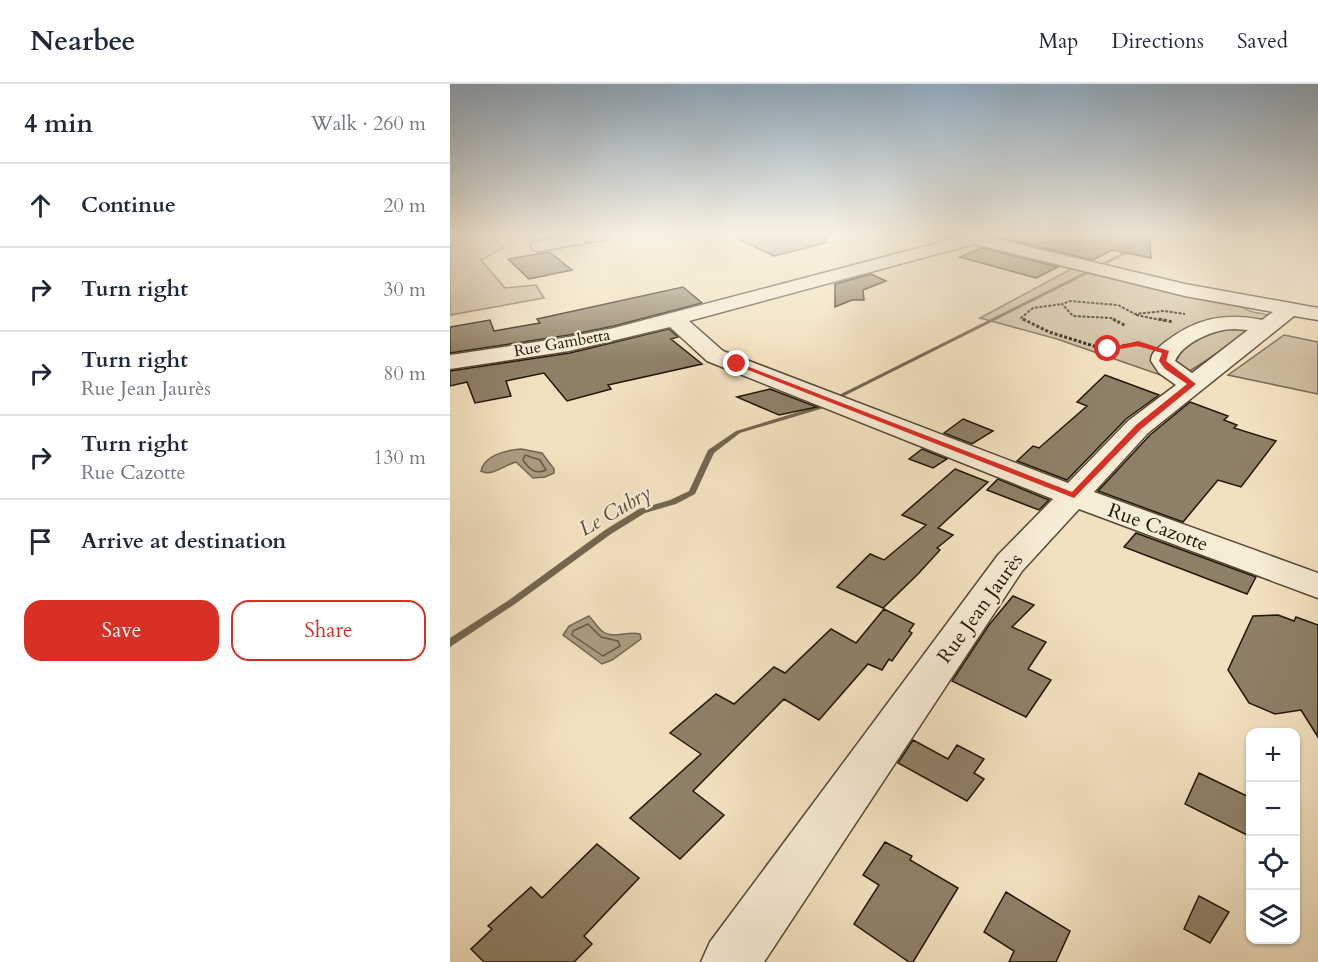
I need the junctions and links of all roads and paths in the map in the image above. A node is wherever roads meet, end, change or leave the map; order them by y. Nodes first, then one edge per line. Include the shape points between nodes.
1 (822, 276) edge
2 (1128, 276) edge
3 (1062, 304) junction
4 (1135, 315) junction
5 (1291, 317) edge
6 (673, 318) junction
7 (1220, 323) junction
8 (1126, 326) dead end
9 (1193, 331) junction
10 (1167, 353) junction
11 (450, 362) edge
12 (1192, 384) junction
13 (1074, 496) junction
14 (1318, 586) edge
15 (730, 962) edge

1 - 6 street, Rue Gambetta
2 - 5 street
3 - 4 path via 1070,301 1118,305
3 - 8 path via 1073,316 1111,318
3 - 10 path via 1030,309 1021,318 1095,347 1138,344
4 - 7 path via 1164,311 1204,316
4 - 9 path via 1170,321
5 - 7 street
5 - 12 street, Rue Jean Jaurès
6 - 11 street, Rue Gambetta via 569,344
6 - 13 street, Rue Cazotte via 715,356
7 - 9 street
9 - 10 street
10 - 12 street via 1163,361 1168,368
12 - 13 street, Rue Jean Jaurès via 1138,427
13 - 14 street, Rue Cazotte
13 - 15 street, Rue Jean Jaurès via 1010,563

